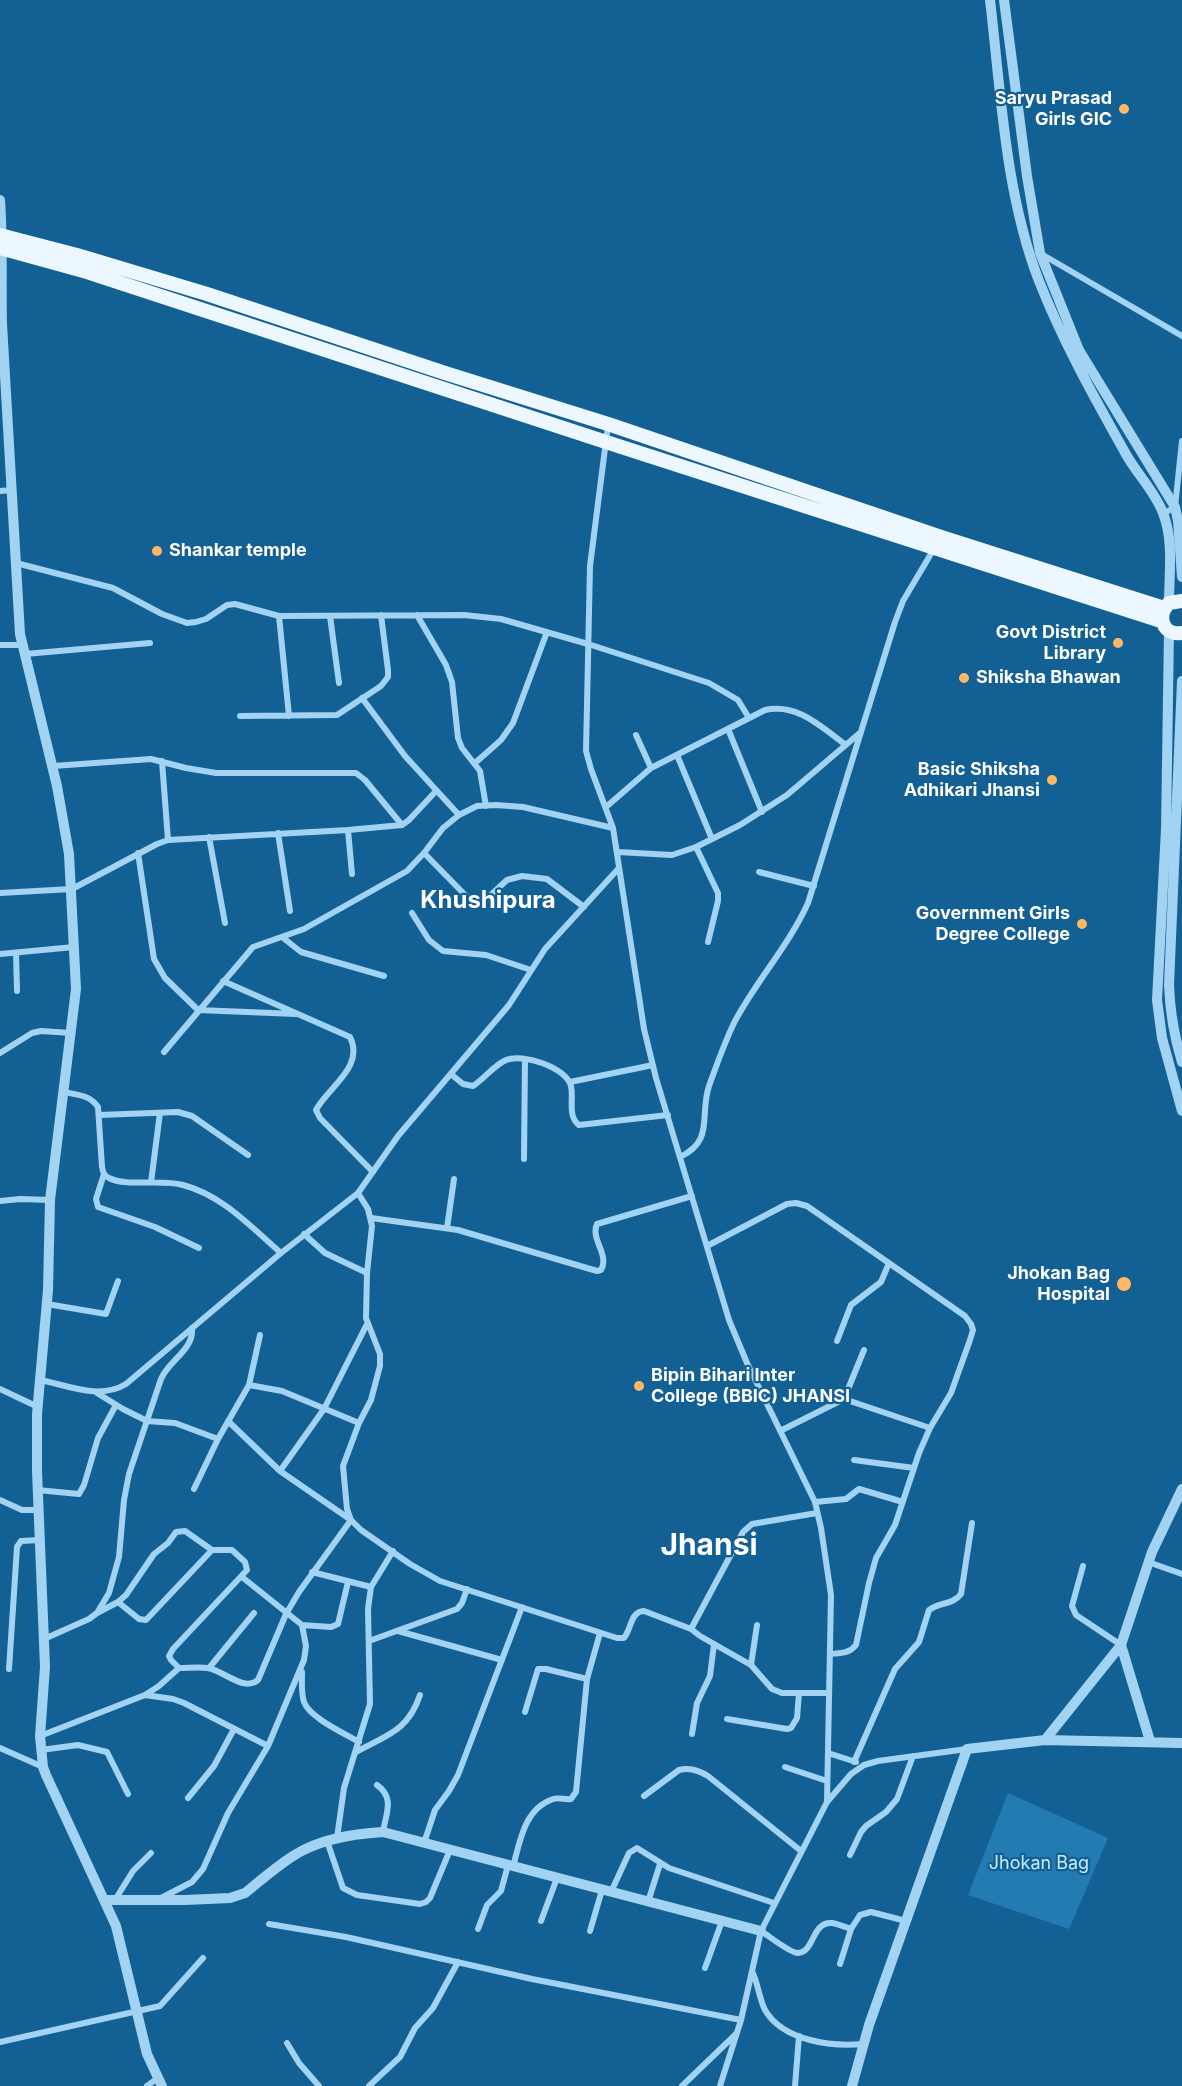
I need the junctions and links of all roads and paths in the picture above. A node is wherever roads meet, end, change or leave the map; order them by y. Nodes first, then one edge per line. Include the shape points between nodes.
1 (990, 0) edge
2 (1004, 0) edge
3 (0, 200) edge
4 (1, 241) edge
5 (1028, 249) junction
6 (1041, 253) junction
7 (1182, 336) edge
8 (2, 356) edge
9 (608, 424) junction
10 (1182, 441) edge
11 (606, 442) junction
12 (12, 490) junction
13 (0, 491) edge
14 (1175, 507) junction
15 (1163, 514) junction
16 (935, 547) junction
17 (16, 563) junction
18 (1182, 577) edge
19 (381, 615) junction
20 (417, 615) junction
21 (279, 616) junction
22 (330, 616) junction
23 (1171, 616) edge
24 (547, 632) junction
25 (150, 643) dead end
26 (588, 644) junction
27 (0, 645) edge
28 (24, 649) junction
29 (1182, 681) edge
30 (339, 683) dead end
31 (362, 698) junction
32 (240, 716) dead end
33 (289, 716) junction
34 (749, 718) junction
35 (728, 729) junction
36 (862, 731) junction
37 (636, 735) dead end
38 (846, 745) junction
39 (676, 755) junction
40 (162, 761) junction
41 (475, 763) junction
42 (53, 766) junction
43 (651, 768) junction
44 (436, 791) junction
45 (486, 806) junction
46 (606, 807) junction
47 (762, 812) junction
48 (459, 816) junction
49 (402, 825) junction
50 (613, 828) junction
51 (348, 830) junction
52 (278, 833) junction
53 (209, 837) junction
54 (712, 839) junction
55 (168, 840) junction
56 (696, 847) junction
57 (618, 852) junction
58 (424, 853) junction
59 (138, 854) junction
60 (619, 868) junction
61 (759, 872) dead end
62 (352, 874) dead end
63 (813, 886) junction
64 (72, 889) junction
65 (0, 893) edge
66 (584, 907) junction
67 (290, 910) dead end
68 (412, 913) dead end
69 (225, 923) dead end
70 (282, 937) junction
71 (708, 942) dead end
72 (74, 948) junction
73 (16, 953) junction
74 (0, 954) edge
75 (531, 970) junction
76 (384, 976) dead end
77 (223, 981) junction
78 (17, 991) dead end
79 (198, 1010) junction
80 (299, 1014) junction
81 (71, 1033) junction
82 (164, 1052) dead end
83 (0, 1053) edge
84 (525, 1059) junction
85 (1182, 1062) edge
86 (653, 1065) junction
87 (452, 1075) junction
88 (570, 1082) junction
89 (64, 1092) junction
90 (1182, 1111) edge
91 (160, 1113) junction
92 (99, 1115) junction
93 (668, 1115) junction
94 (248, 1155) dead end
95 (680, 1157) junction
96 (524, 1159) dead end
97 (373, 1172) junction
98 (104, 1174) junction
99 (454, 1179) dead end
100 (150, 1182) junction
101 (358, 1193) junction
102 (693, 1196) junction
103 (50, 1200) junction
104 (0, 1201) edge
105 (371, 1218) junction
106 (447, 1228) junction
107 (304, 1234) junction
108 (707, 1246) junction
109 (199, 1248) dead end
110 (281, 1253) junction
111 (889, 1263) junction
112 (367, 1273) junction
113 (118, 1281) dead end
114 (47, 1304) junction
115 (367, 1324) junction
116 (192, 1328) junction
117 (260, 1335) dead end
118 (837, 1341) dead end
119 (864, 1350) dead end
120 (41, 1380) junction
121 (249, 1385) junction
122 (0, 1389) edge
123 (96, 1392) junction
124 (844, 1399) junction
125 (116, 1405) junction
126 (38, 1407) junction
127 (324, 1409) junction
128 (147, 1421) junction
129 (228, 1421) junction
130 (359, 1423) junction
131 (930, 1428) junction
132 (780, 1431) junction
133 (218, 1439) junction
134 (854, 1460) dead end
135 (914, 1468) junction
136 (280, 1471) junction
137 (194, 1489) dead end
138 (1182, 1489) edge
139 (38, 1490) junction
140 (0, 1500) edge
141 (815, 1502) junction
142 (903, 1502) junction
143 (38, 1510) junction
144 (817, 1513) junction
145 (351, 1520) junction
146 (972, 1523) dead end
147 (40, 1540) junction
148 (212, 1550) junction
149 (393, 1551) junction
150 (1148, 1562) junction
151 (1083, 1566) dead end
152 (312, 1572) junction
153 (1182, 1574) edge
154 (242, 1577) junction
155 (348, 1582) junction
156 (371, 1587) junction
157 (467, 1589) junction
158 (118, 1602) junction
159 (522, 1606) junction
160 (97, 1613) junction
161 (254, 1613) dead end
162 (286, 1614) junction
163 (302, 1625) junction
164 (756, 1625) dead end
165 (691, 1629) junction
166 (397, 1631) junction
167 (600, 1633) junction
168 (44, 1640) junction
169 (369, 1641) junction
170 (714, 1644) junction
171 (1120, 1645) junction
172 (830, 1654) junction
173 (502, 1660) junction
174 (751, 1665) junction
175 (179, 1668) junction
176 (209, 1668) junction
177 (9, 1669) dead end
178 (302, 1669) junction
179 (587, 1679) junction
180 (799, 1693) junction
181 (829, 1693) junction
182 (145, 1695) junction
183 (420, 1695) dead end
184 (525, 1712) dead end
185 (727, 1719) dead end
186 (234, 1729) junction
187 (692, 1734) dead end
188 (40, 1736) junction
189 (1045, 1740) junction
190 (359, 1742) junction
191 (1150, 1742) junction
192 (1182, 1743) edge
193 (268, 1746) junction
194 (2, 1749) edge
195 (967, 1749) junction
196 (41, 1750) junction
197 (355, 1753) junction
198 (828, 1753) junction
199 (0, 1756) edge
200 (913, 1756) junction
201 (854, 1762) junction
202 (864, 1765) junction
203 (43, 1767) junction
204 (784, 1767) dead end
205 (827, 1781) junction
206 (377, 1785) dead end
207 (128, 1794) dead end
208 (644, 1796) dead end
209 (188, 1798) dead end
210 (827, 1802) junction
211 (383, 1832) junction
212 (332, 1840) junction
213 (424, 1843) junction
214 (450, 1850) junction
215 (801, 1851) junction
216 (151, 1853) dead end
217 (850, 1855) dead end
218 (660, 1864) junction
219 (511, 1866) junction
220 (556, 1878) junction
221 (607, 1891) junction
222 (158, 1899) junction
223 (110, 1900) junction
224 (648, 1902) junction
225 (774, 1903) junction
226 (542, 1921) dead end
227 (722, 1921) junction
228 (906, 1921) junction
229 (269, 1924) dead end
230 (478, 1929) dead end
231 (851, 1929) junction
232 (590, 1931) dead end
233 (761, 1931) junction
234 (203, 1958) dead end
235 (458, 1962) junction
236 (840, 1964) dead end
237 (705, 1968) dead end
238 (752, 1971) junction
239 (138, 2012) junction
240 (741, 2020) junction
241 (736, 2034) junction
242 (799, 2036) junction
243 (0, 2042) edge
244 (287, 2043) dead end
245 (863, 2044) junction
246 (160, 2082) edge
247 (147, 2086) edge
248 (319, 2086) edge
249 (369, 2086) edge
250 (682, 2086) edge
251 (720, 2086) edge
252 (795, 2086) edge
253 (852, 2086) edge

1 - 5 street via 1006,140
2 - 6 street
3 - 4 street
4 - 8 street
4 - 9 main road via 77,255 207,294
4 - 11 main road
5 - 6 street
5 - 15 street via 1057,325 1127,456
6 - 7 street
6 - 14 street via 1079,350
8 - 12 street
9 - 11 street
9 - 23 main road
10 - 14 street
11 - 16 main road
11 - 26 street via 591,566
12 - 13 street
12 - 17 street
14 - 15 street
14 - 18 street
15 - 23 street via 1170,549
16 - 23 main road
16 - 36 street via 903,601
17 - 21 street via 107,586 172,619 196,622 235,604
17 - 28 street
19 - 20 street
19 - 22 street
19 - 31 street via 388,677
20 - 24 street via 484,616
20 - 41 street via 446,665 452,682 458,738
21 - 22 street
21 - 33 street
22 - 30 street
23 - 90 street via 1157,1000 1162,1038
24 - 26 street
24 - 41 street via 513,723 501,740
25 - 28 street
26 - 34 street via 709,682 738,700
26 - 46 street via 586,751
27 - 28 street
28 - 42 street
29 - 85 street via 1169,985 1170,1012
31 - 33 street via 337,715
31 - 44 street
32 - 33 street
34 - 35 street
34 - 38 street via 777,707 800,712
35 - 39 street
35 - 47 street
36 - 38 street
36 - 63 street
37 - 43 street
38 - 47 street
39 - 43 street
39 - 54 street
40 - 42 street
40 - 49 street via 216,773 356,773
40 - 55 street
41 - 45 street via 483,779
42 - 64 street
43 - 46 street
44 - 48 street
44 - 49 street
45 - 48 street via 477,806
45 - 50 street via 524,807
46 - 50 street
47 - 54 street
48 - 58 street via 443,828
49 - 51 street
50 - 57 street
51 - 52 street
51 - 62 street
52 - 53 street
52 - 67 street
53 - 55 street
53 - 69 street
54 - 56 street
55 - 59 street
56 - 57 street via 672,855
56 - 71 street via 718,893
57 - 60 street
58 - 66 street via 476,903 485,902 507,880 522,876 547,879
58 - 70 street via 407,871 304,929
59 - 64 street
59 - 79 street via 157,968
60 - 66 street
60 - 86 street
61 - 63 street
63 - 95 street via 794,933 730,1033 709,1086 700,1142
64 - 65 street
64 - 72 street
66 - 75 street
68 - 75 street via 429,940 443,951 486,955
70 - 76 street via 301,952
70 - 77 street via 253,947
72 - 73 street
72 - 81 street via 76,989
73 - 74 street
73 - 78 street
75 - 87 street via 509,1005
77 - 79 street
77 - 80 street
79 - 80 street
79 - 82 street
80 - 97 street via 346,1034 353,1043 350,1067 316,1110
81 - 83 street via 32,1033
81 - 89 street
84 - 87 street via 502,1062 472,1086
84 - 88 street via 563,1073
84 - 96 street
86 - 88 street
86 - 93 street
87 - 97 street via 398,1136
88 - 93 street via 572,1116 579,1125
89 - 92 street via 94,1100
89 - 103 street
91 - 92 street
91 - 94 street via 192,1116
91 - 100 street
92 - 98 street
93 - 95 street
95 - 102 street
97 - 101 street
98 - 100 street via 120,1181
98 - 109 street via 96,1199 98,1207
99 - 106 street
100 - 110 street via 183,1185 206,1193
101 - 105 street
101 - 107 street
102 - 106 street via 597,1224 595,1233 604,1262 597,1271
102 - 108 street
103 - 104 street
103 - 114 street
105 - 106 street
105 - 112 street
107 - 110 street
107 - 112 street via 326,1253
108 - 111 street via 787,1204 796,1203 807,1206
108 - 132 street via 729,1320
110 - 116 street
111 - 118 street via 881,1282 851,1305
111 - 131 street via 965,1316 973,1330 956,1381
112 - 115 street
113 - 114 street via 106,1314
114 - 120 street
115 - 127 street
115 - 130 street via 377,1344 380,1366 371,1400
116 - 123 street via 126,1384 116,1390
116 - 128 street via 189,1346 166,1368
117 - 121 street
119 - 124 street
120 - 123 street
120 - 126 street
121 - 127 street via 282,1391
121 - 129 street
122 - 126 street
123 - 125 street
124 - 131 street
124 - 132 street
125 - 128 street
125 - 139 street via 98,1438 79,1494
126 - 139 street
127 - 130 street
127 - 136 street
128 - 133 street via 175,1423
128 - 160 street via 129,1474 119,1557 109,1593
129 - 133 street
129 - 136 street
130 - 145 street via 343,1466
131 - 135 street
132 - 141 street
133 - 137 street
134 - 135 street
135 - 142 street
136 - 145 street
138 - 150 street
139 - 143 street
140 - 143 street via 22,1510
141 - 142 street via 846,1499 859,1490
141 - 144 street
142 - 172 street via 876,1558 856,1645 846,1653
143 - 147 street
144 - 165 street via 752,1524 743,1532
144 - 172 street via 831,1595
145 - 149 street
145 - 152 street
146 - 201 street via 961,1594 928,1610 919,1642 895,1669
147 - 168 street
147 - 177 street via 21,1541 17,1547
148 - 154 street via 235,1552 247,1566
148 - 158 street via 147,1620 139,1619
148 - 158 street via 185,1532 176,1532
149 - 156 street
149 - 157 street via 420,1571
150 - 153 street
150 - 171 street
151 - 171 street via 1072,1606 1077,1615
152 - 155 street
152 - 162 street
154 - 162 street
154 - 175 street via 173,1648 169,1656
155 - 156 street
155 - 163 street via 338,1624
156 - 169 street
157 - 159 street
157 - 166 street via 457,1609
158 - 160 street
159 - 167 street
159 - 173 street
160 - 168 street
161 - 176 street
162 - 163 street
162 - 176 street via 254,1684
163 - 178 street via 306,1646
164 - 174 street
165 - 167 street via 638,1611 624,1638
165 - 170 street
166 - 169 street
166 - 173 street
167 - 179 street
168 - 188 street
169 - 190 street via 370,1704
170 - 174 street
170 - 187 street via 710,1676 697,1702
171 - 189 street
171 - 191 street
172 - 181 street
173 - 213 street via 458,1775 435,1810
174 - 180 street via 772,1689
175 - 176 street
175 - 182 street
178 - 190 street via 306,1707
178 - 193 street
179 - 184 street via 538,1669
179 - 219 street via 576,1792 571,1799 545,1803 527,1819
180 - 181 street
180 - 185 street via 797,1718 791,1728
181 - 198 street
182 - 186 street via 184,1703
182 - 188 street
183 - 197 street via 415,1711 402,1726
186 - 193 street
186 - 209 street via 218,1761
188 - 196 street
189 - 191 street
189 - 195 street
190 - 197 street
191 - 192 street
193 - 222 street via 228,1813 198,1876
194 - 199 street
194 - 203 street
195 - 200 street
195 - 228 street
196 - 203 street
196 - 207 street via 78,1745 107,1752
197 - 212 street
198 - 201 street
198 - 205 street
200 - 202 street
200 - 217 street via 897,1799 866,1826
201 - 202 street
202 - 210 street
203 - 223 street
204 - 205 street
205 - 210 street
206 - 211 street via 385,1791 388,1801
208 - 215 street via 679,1770 697,1770
210 - 215 street
211 - 212 street
211 - 213 street
212 - 214 street via 344,1888 357,1895 420,1904 430,1898
212 - 222 street via 294,1855 237,1896
213 - 214 street
214 - 219 street
215 - 225 street
216 - 223 street
218 - 221 street via 641,1850 633,1849
218 - 224 street
218 - 225 street
219 - 220 street
219 - 230 street
220 - 221 street
220 - 226 street
221 - 224 street
221 - 232 street
222 - 223 street
223 - 239 street
224 - 227 street
225 - 233 street
227 - 233 street
227 - 237 street
228 - 231 street via 871,1912 855,1920
228 - 245 street
229 - 235 street
231 - 233 street via 825,1924 804,1951 798,1953
231 - 236 street
233 - 238 street
234 - 239 street via 160,2006
235 - 240 street
235 - 249 street via 400,2057
238 - 240 street
238 - 242 street via 767,2013
239 - 243 street
239 - 246 street via 147,2054
240 - 241 street
241 - 250 street
241 - 251 street
242 - 245 street via 829,2045
242 - 252 street
244 - 248 street
245 - 253 street
246 - 247 street

